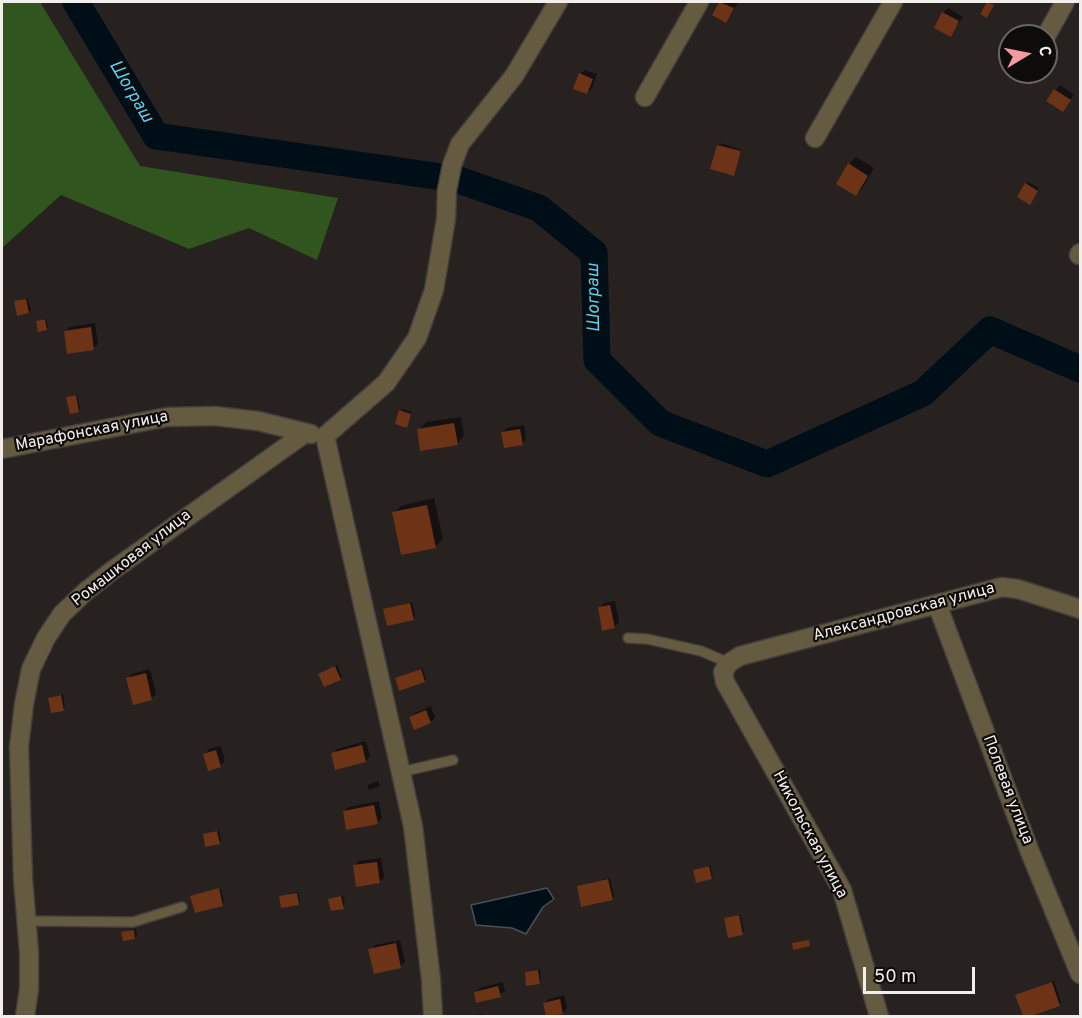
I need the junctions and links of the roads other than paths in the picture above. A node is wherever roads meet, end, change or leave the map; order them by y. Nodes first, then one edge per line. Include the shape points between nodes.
1 (699, 2) edge
2 (892, 2) edge
3 (1065, 2) edge
4 (550, 3) edge
5 (1053, 24) edge
6 (645, 97) dead end
7 (815, 138) dead end
8 (304, 434) junction
9 (325, 436) junction
10 (2, 449) edge
11 (937, 604) junction
12 (1080, 609) edge
13 (628, 638) dead end
14 (729, 663) junction
15 (453, 760) dead end
16 (401, 771) junction
17 (182, 906) dead end
18 (26, 921) junction
19 (1080, 974) edge
20 (25, 1017) edge
21 (433, 1017) edge
22 (879, 1017) edge

1 - 6 street
2 - 7 street
3 - 5 street
4 - 9 street via 514,76 460,144 447,190 434,290 417,338 386,383
8 - 9 street, Марафонская улица
8 - 10 street, Марафонская улица via 258,421 215,416 167,417
8 - 18 street, Ромашковая улица via 84,592 46,638 31,669 19,747
9 - 16 street
11 - 12 street, Александровская улица via 1002,587
11 - 14 street, Александровская улица via 740,656
11 - 19 street, Полевая улица
13 - 14 lane via 701,651
14 - 22 street, Никольская улица via 723,672 725,681 842,890
15 - 16 lane
16 - 21 street via 413,826
17 - 18 lane via 133,922
18 - 20 street, Ромашковая улица via 29,988

